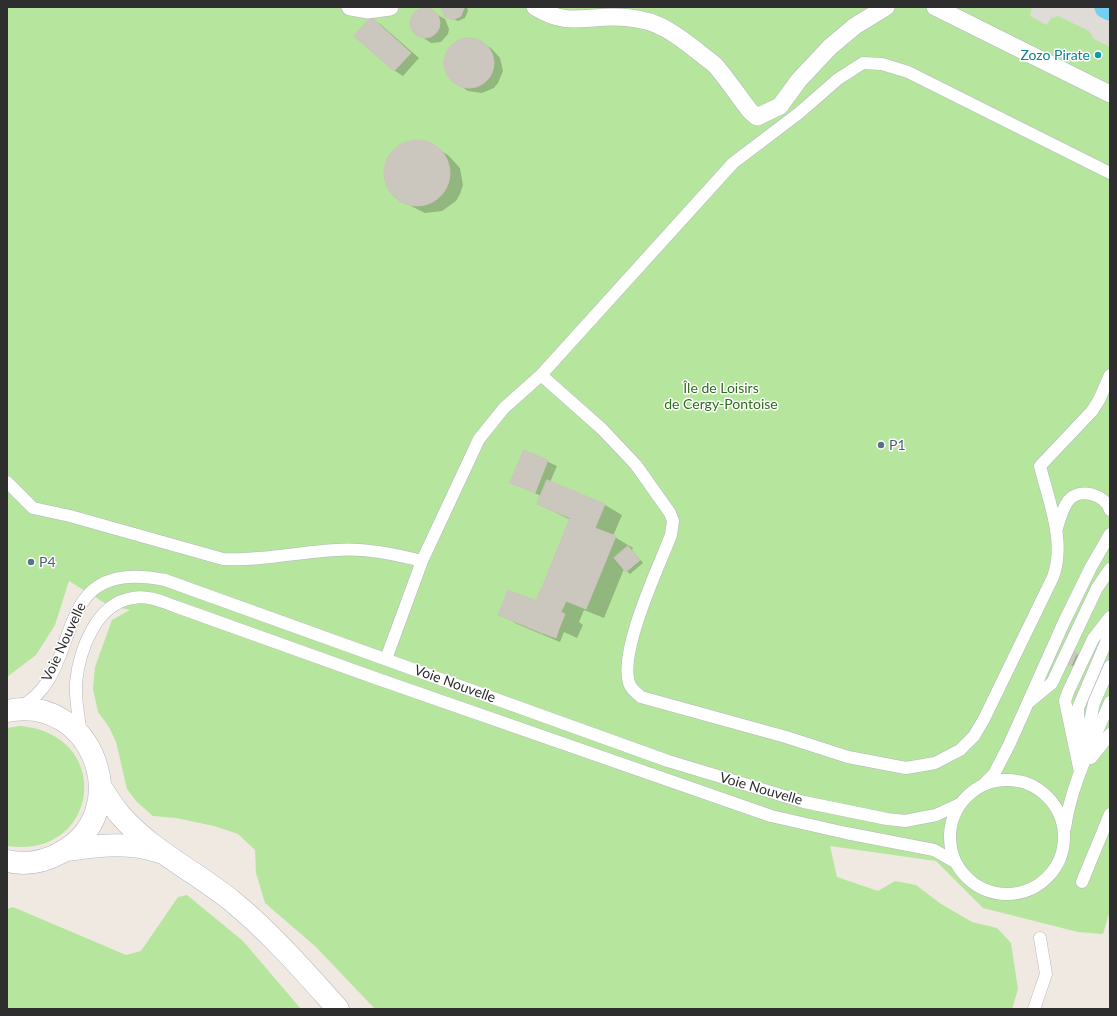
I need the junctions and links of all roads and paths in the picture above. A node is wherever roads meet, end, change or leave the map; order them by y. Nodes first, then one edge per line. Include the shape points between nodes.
1 (350, 7) edge
2 (390, 7) edge
3 (534, 7) edge
4 (886, 7) edge
5 (935, 7) edge
6 (1110, 94) edge
7 (1110, 173) edge
8 (541, 375) junction
9 (1110, 375) edge
10 (7, 482) edge
11 (1110, 510) edge
12 (1056, 531) junction
13 (1110, 534) edge
14 (422, 561) junction
15 (1110, 569) edge
16 (1110, 617) edge
17 (1110, 633) edge
18 (386, 659) junction
19 (1110, 666) edge
20 (1029, 702) junction
21 (1110, 702) edge
22 (11, 710) edge
23 (1110, 734) edge
24 (81, 735) junction
25 (1080, 772) junction
26 (983, 785) junction
27 (100, 786) junction
28 (960, 804) junction
29 (1110, 814) edge
30 (1064, 837) junction
31 (66, 850) junction
32 (165, 854) junction
33 (7, 861) edge
34 (955, 862) junction
35 (1082, 882) dead end
36 (1040, 938) dead end
37 (338, 1009) edge
38 (1034, 1009) edge

1 - 2 street via 367,10
3 - 4 street via 554,18 579,20 621,17 647,21 671,30 714,65 757,117 780,106 799,80 830,47 855,26
5 - 6 street
7 - 8 lane via 908,72 882,64 863,63 838,79 799,113 733,163
8 - 12 lane via 618,445 665,504 673,521 671,535 629,648 627,662 630,685 641,697 848,757 888,766 921,766 950,757 966,745 984,719 1053,577 1058,557
8 - 14 lane via 504,408 479,439
9 - 12 lane via 1092,411 1040,466
10 - 14 lane via 33,508 223,559 242,560 338,550 371,550
11 - 12 lane via 1106,502 1097,497 1075,495 1066,505
13 - 20 lane via 1067,615
14 - 18 lane
15 - 20 lane via 1097,588 1052,683
16 - 25 lane via 1093,639 1065,701
17 - 25 lane via 1078,708
18 - 22 lane, Voie Nouvelle via 165,580 129,576 105,583 86,596 74,617 44,687 31,700
18 - 28 lane, Voie Nouvelle via 668,761 804,802 905,821 936,815
19 - 25 lane via 1092,709
20 - 26 lane via 1000,764
21 - 25 lane
22 - 24 main road via 30,709 58,717
23 - 25 lane
24 - 27 main road via 96,759
24 - 34 lane, Voie Nouvelle via 76,682 93,629 111,606 125,599 144,597 771,816 934,850
25 - 30 lane via 1067,814
26 - 28 lane
26 - 30 lane via 1008,780 1034,787 1048,798 1058,813
27 - 31 main road via 94,816 78,841
27 - 32 main road via 121,816
28 - 34 lane via 950,827 950,845
29 - 35 lane
30 - 34 lane via 1061,856 1052,872 1039,884 1023,892 1005,895 988,892 972,883
31 - 32 main road via 120,844 135,845
31 - 33 main road via 40,861
32 - 37 main road via 246,913
36 - 38 lane via 1046,974

